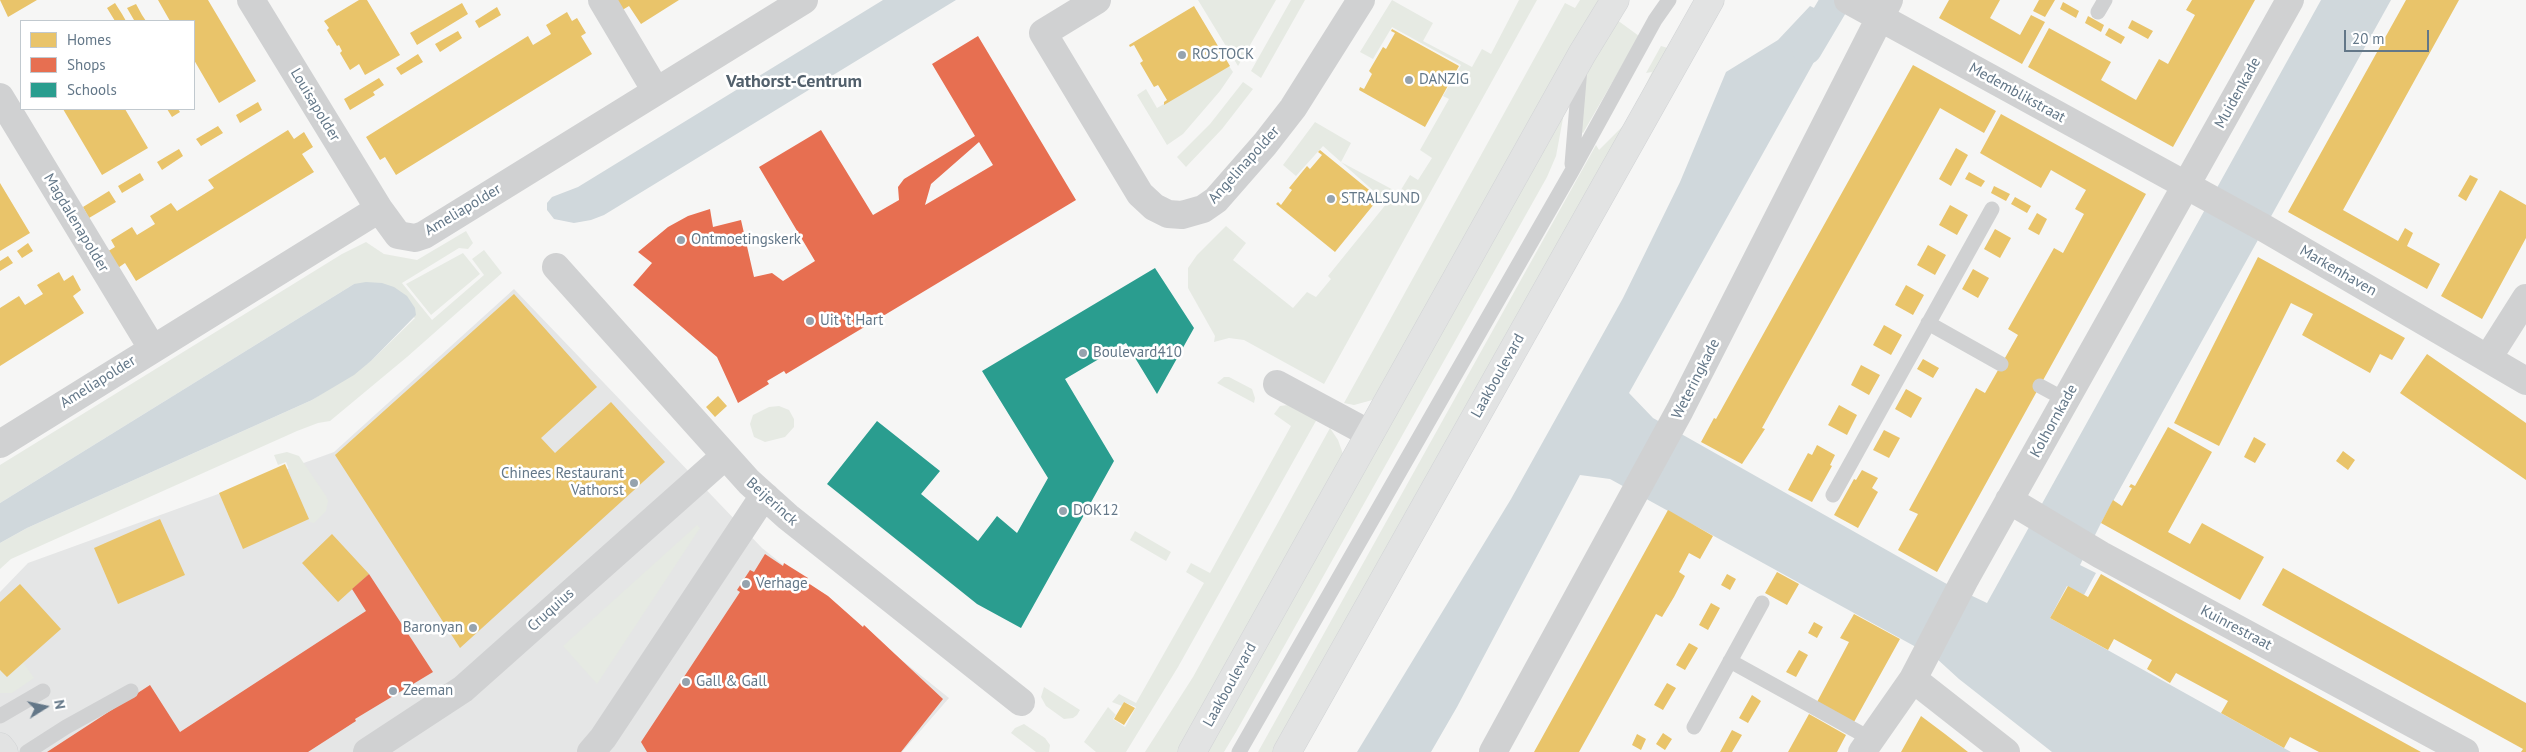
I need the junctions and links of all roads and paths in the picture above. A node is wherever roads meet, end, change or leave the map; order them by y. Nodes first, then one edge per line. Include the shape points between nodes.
1 (251, 0) edge
2 (602, 0) edge
3 (804, 0) edge
4 (1097, 0) edge
5 (1361, 0) edge
6 (1615, 0) edge
7 (1669, 0) edge
8 (1710, 0) edge
9 (2289, 0) edge
10 (1869, 6) edge
11 (1582, 54) junction
12 (656, 91) junction
13 (0, 97) edge
14 (1572, 170) junction
15 (2196, 192) junction
16 (379, 209) junction
17 (1992, 209) dead end
18 (556, 267) dead end
19 (2526, 298) edge
20 (1928, 323) junction
21 (152, 348) junction
22 (2488, 358) junction
23 (2001, 364) dead end
24 (2526, 381) edge
25 (1277, 384) dead end
26 (2040, 386) dead end
27 (2066, 400) junction
28 (1370, 434) junction
29 (0, 444) edge
30 (725, 456) junction
31 (1833, 495) dead end
32 (766, 497) junction
33 (2019, 506) junction
34 (1762, 603) dead end
35 (1730, 661) junction
36 (1919, 668) junction
37 (43, 690) dead end
38 (131, 691) dead end
39 (1021, 702) dead end
40 (0, 716) edge
41 (1694, 728) dead end
42 (1866, 745) edge
43 (0, 747) edge
44 (4, 752) edge
45 (26, 752) edge
46 (367, 752) edge
47 (591, 752) edge
48 (1192, 752) edge
49 (1239, 752) edge
50 (1286, 752) edge
51 (1493, 752) edge
52 (2006, 752) edge
53 (2464, 752) edge

1 - 16 street, Louisapolder
2 - 12 street
3 - 12 street, Ameliapolder
4 - 5 street, Angelinapolder via 1043,33 1140,194 1154,207 1168,214 1182,215 1203,209 1216,200 1265,144 1293,108
6 - 11 main road, Laakboulevard
7 - 14 lane, Laakboulevard
8 - 50 main road, Laakboulevard
9 - 15 street, Muidenkade
10 - 15 street, Medemblikstraat
10 - 51 street, Weteringkade via 1680,410
11 - 14 lane, Laakboulevard
11 - 28 main road, Laakboulevard
12 - 16 street, Ameliapolder via 424,235 415,238 398,235
13 - 21 street, Magdalenapolder
14 - 49 lane, Laakboulevard
15 - 22 street, Markenhaven
15 - 27 street, Kolhornkade
16 - 21 street, Ameliapolder
17 - 20 lane
18 - 30 street, Beijerinck
19 - 22 street
20 - 23 lane
20 - 31 lane
21 - 29 street, Ameliapolder
22 - 24 street, Markenhaven
25 - 28 street
26 - 27 lane
27 - 33 street, Kolhornkade
28 - 48 main road, Laakboulevard
30 - 32 street, Beijerinck
30 - 46 street, Cruquius via 463,689
32 - 39 street, Beijerinck
32 - 47 street
33 - 36 street, Kolhornkade via 1964,581
33 - 53 street, Kuinrestraat via 2102,555
34 - 35 lane
35 - 41 lane
35 - 42 lane
36 - 42 street, Kolhornkade
36 - 52 street
37 - 40 lane
38 - 45 lane
43 - 44 main road

